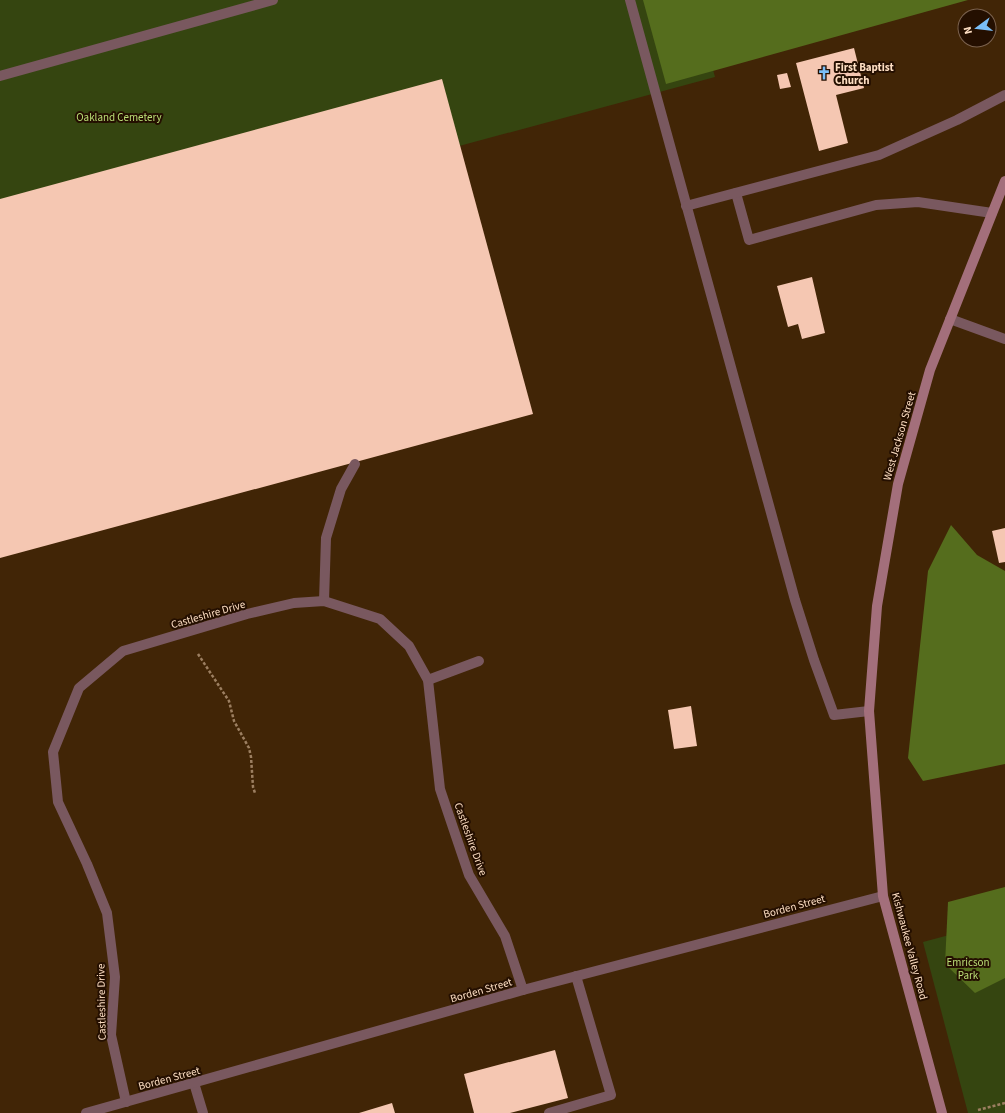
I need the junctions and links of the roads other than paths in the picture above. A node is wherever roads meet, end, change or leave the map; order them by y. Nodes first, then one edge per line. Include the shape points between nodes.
1 (273, 0) edge
2 (630, 0) edge
3 (0, 76) edge
4 (1005, 95) edge
5 (1005, 181) edge
6 (736, 193) junction
7 (686, 206) junction
8 (992, 213) junction
9 (950, 319) junction
10 (1005, 339) edge
11 (355, 464) dead end
12 (324, 601) junction
13 (479, 661) dead end
14 (428, 680) junction
15 (869, 710) junction
16 (883, 896) junction
17 (576, 976) junction
18 (523, 990) junction
19 (194, 1083) junction
20 (126, 1102) junction
21 (86, 1113) edge
22 (203, 1113) edge
23 (549, 1113) edge
24 (942, 1113) edge

1 - 3 street
2 - 7 street
4 - 6 street via 879,155
5 - 8 street, West Jackson Street
6 - 7 street
6 - 8 street via 749,240 876,205 918,202
7 - 15 street via 795,600 814,660 834,715
8 - 9 street, West Jackson Street
9 - 10 street
9 - 15 street, West Jackson Street via 930,370 898,484 877,606
11 - 12 street via 341,489 326,538
12 - 14 street, Castleshire Drive via 380,619 409,646
12 - 20 street, Castleshire Drive via 294,603 246,614 123,651 79,688 53,752 58,802 107,913 115,977 111,1035
13 - 14 street
14 - 18 street, Castleshire Drive via 440,788 469,875 505,936
15 - 16 street, Kishwaukee Valley Road
16 - 17 street, Borden Street
16 - 24 street, Kishwaukee Valley Road
17 - 18 street, Borden Street
17 - 23 street via 611,1095
18 - 19 street, Borden Street
19 - 20 street, Borden Street
19 - 22 street
20 - 21 street, Borden Street

